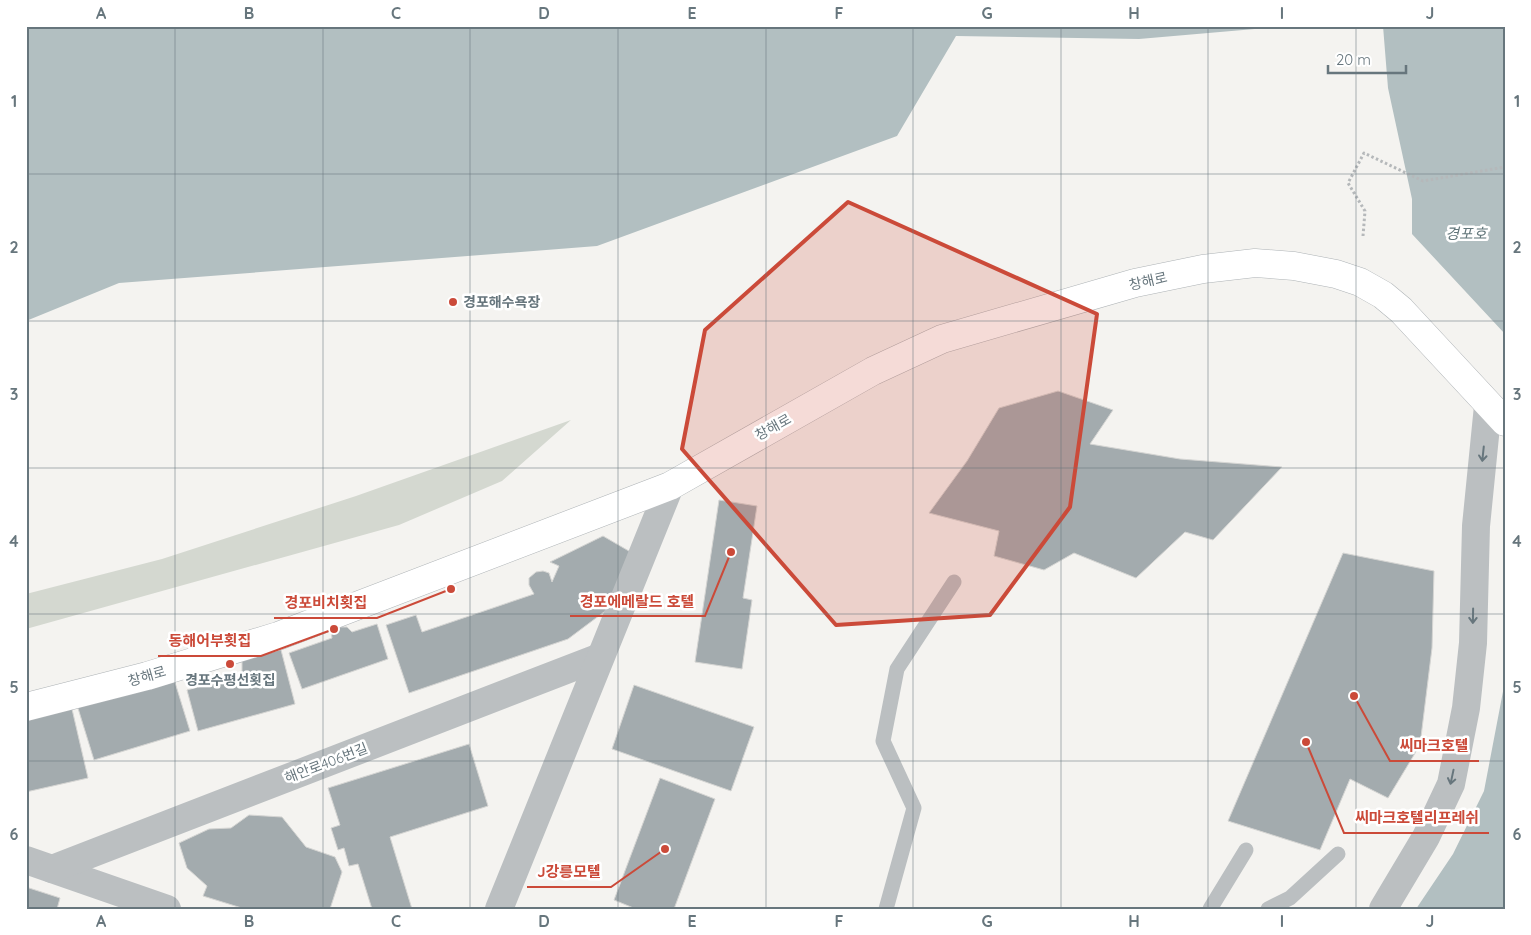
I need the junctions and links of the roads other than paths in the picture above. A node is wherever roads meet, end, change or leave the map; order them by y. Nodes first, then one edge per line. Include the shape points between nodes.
1 (1496, 414) edge
2 (670, 486) junction
3 (954, 582) dead end
4 (600, 657) junction
5 (26, 707) edge
6 (1246, 850) dead end
7 (1338, 854) dead end
8 (26, 860) edge
9 (52, 869) junction
10 (167, 909) edge
11 (499, 909) edge
12 (886, 909) edge
13 (1210, 909) edge
14 (1268, 909) edge
15 (1383, 909) edge

1 - 2 street, 창해로 via 1402,310 1383,295 1336,274 1255,263 1203,269 1135,283 942,339 873,371
1 -> 15 street via 1476,526 1473,643 1466,708 1451,784 1426,838
2 - 4 street
2 - 5 street, 창해로 via 278,636 147,676
3 - 12 lane via 897,669 883,741 914,808
4 - 9 street, 해안로406번길
4 - 11 street
6 - 13 lane
7 - 14 lane via 1290,898
8 - 9 street
9 - 10 street

